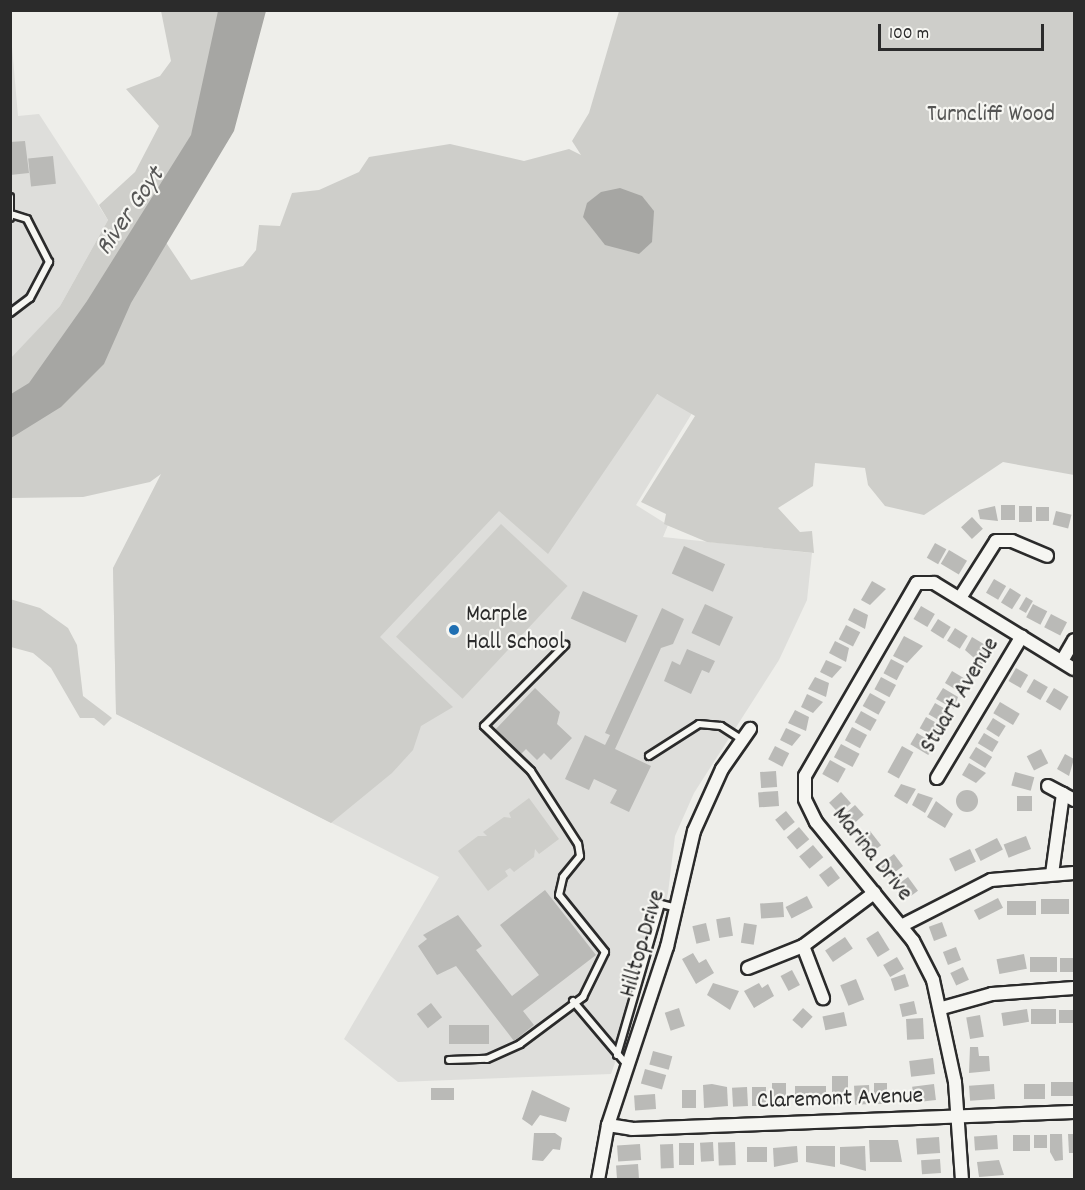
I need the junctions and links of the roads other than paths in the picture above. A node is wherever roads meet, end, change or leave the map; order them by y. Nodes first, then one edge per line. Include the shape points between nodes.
1 (10, 197) edge
2 (12, 216) edge
3 (10, 313) edge
4 (1042, 558) dead end
5 (960, 598) junction
6 (1022, 636) junction
7 (1074, 640) edge
8 (565, 645) dead end
9 (1062, 661) junction
10 (1074, 669) edge
11 (750, 729) dead end
12 (741, 739) junction
13 (648, 756) dead end
14 (937, 778) dead end
15 (1048, 786) dead end
16 (1069, 797) edge
17 (1074, 873) edge
18 (1052, 874) junction
19 (874, 893) junction
20 (676, 908) junction
21 (901, 926) junction
22 (803, 946) junction
23 (745, 969) dead end
24 (1074, 988) edge
25 (823, 998) dead end
26 (573, 1001) junction
27 (942, 1008) junction
28 (618, 1055) junction
29 (448, 1060) dead end
30 (627, 1065) junction
31 (1074, 1112) edge
32 (958, 1117) junction
33 (608, 1125) junction
34 (598, 1179) edge
35 (962, 1179) edge

1 - 2 lane
2 - 3 lane via 27,219 49,262 30,298
4 - 5 street via 1012,541 996,541
5 - 6 street
5 - 19 street, Marina Drive via 924,581 909,590 805,776 805,799 816,822
6 - 9 street
6 - 14 street, Stuart Avenue
7 - 9 street
8 - 26 lane via 484,726 536,777 580,850 559,895 605,952 583,997
9 - 10 street
11 - 12 street, Hilltop Drive
12 - 13 lane via 722,726 699,724
12 - 20 street, Hilltop Drive via 704,801
15 - 16 street
16 - 18 street
17 - 18 street
18 - 21 street via 991,880
19 - 21 street, Marina Drive
19 - 22 street
20 - 28 lane via 661,904
20 - 30 street, Hilltop Drive
21 - 27 street, Marina Drive via 923,958
22 - 23 street
22 - 25 street
24 - 27 street via 992,994
26 - 28 lane
26 - 29 lane via 520,1044 487,1059
27 - 32 street, Marina Drive
28 - 30 lane
30 - 33 street, Hilltop Drive
31 - 32 street, Claremont Avenue
32 - 33 street, Claremont Avenue via 633,1129
32 - 35 street, Marina Drive
33 - 34 street, Hilltop Drive

